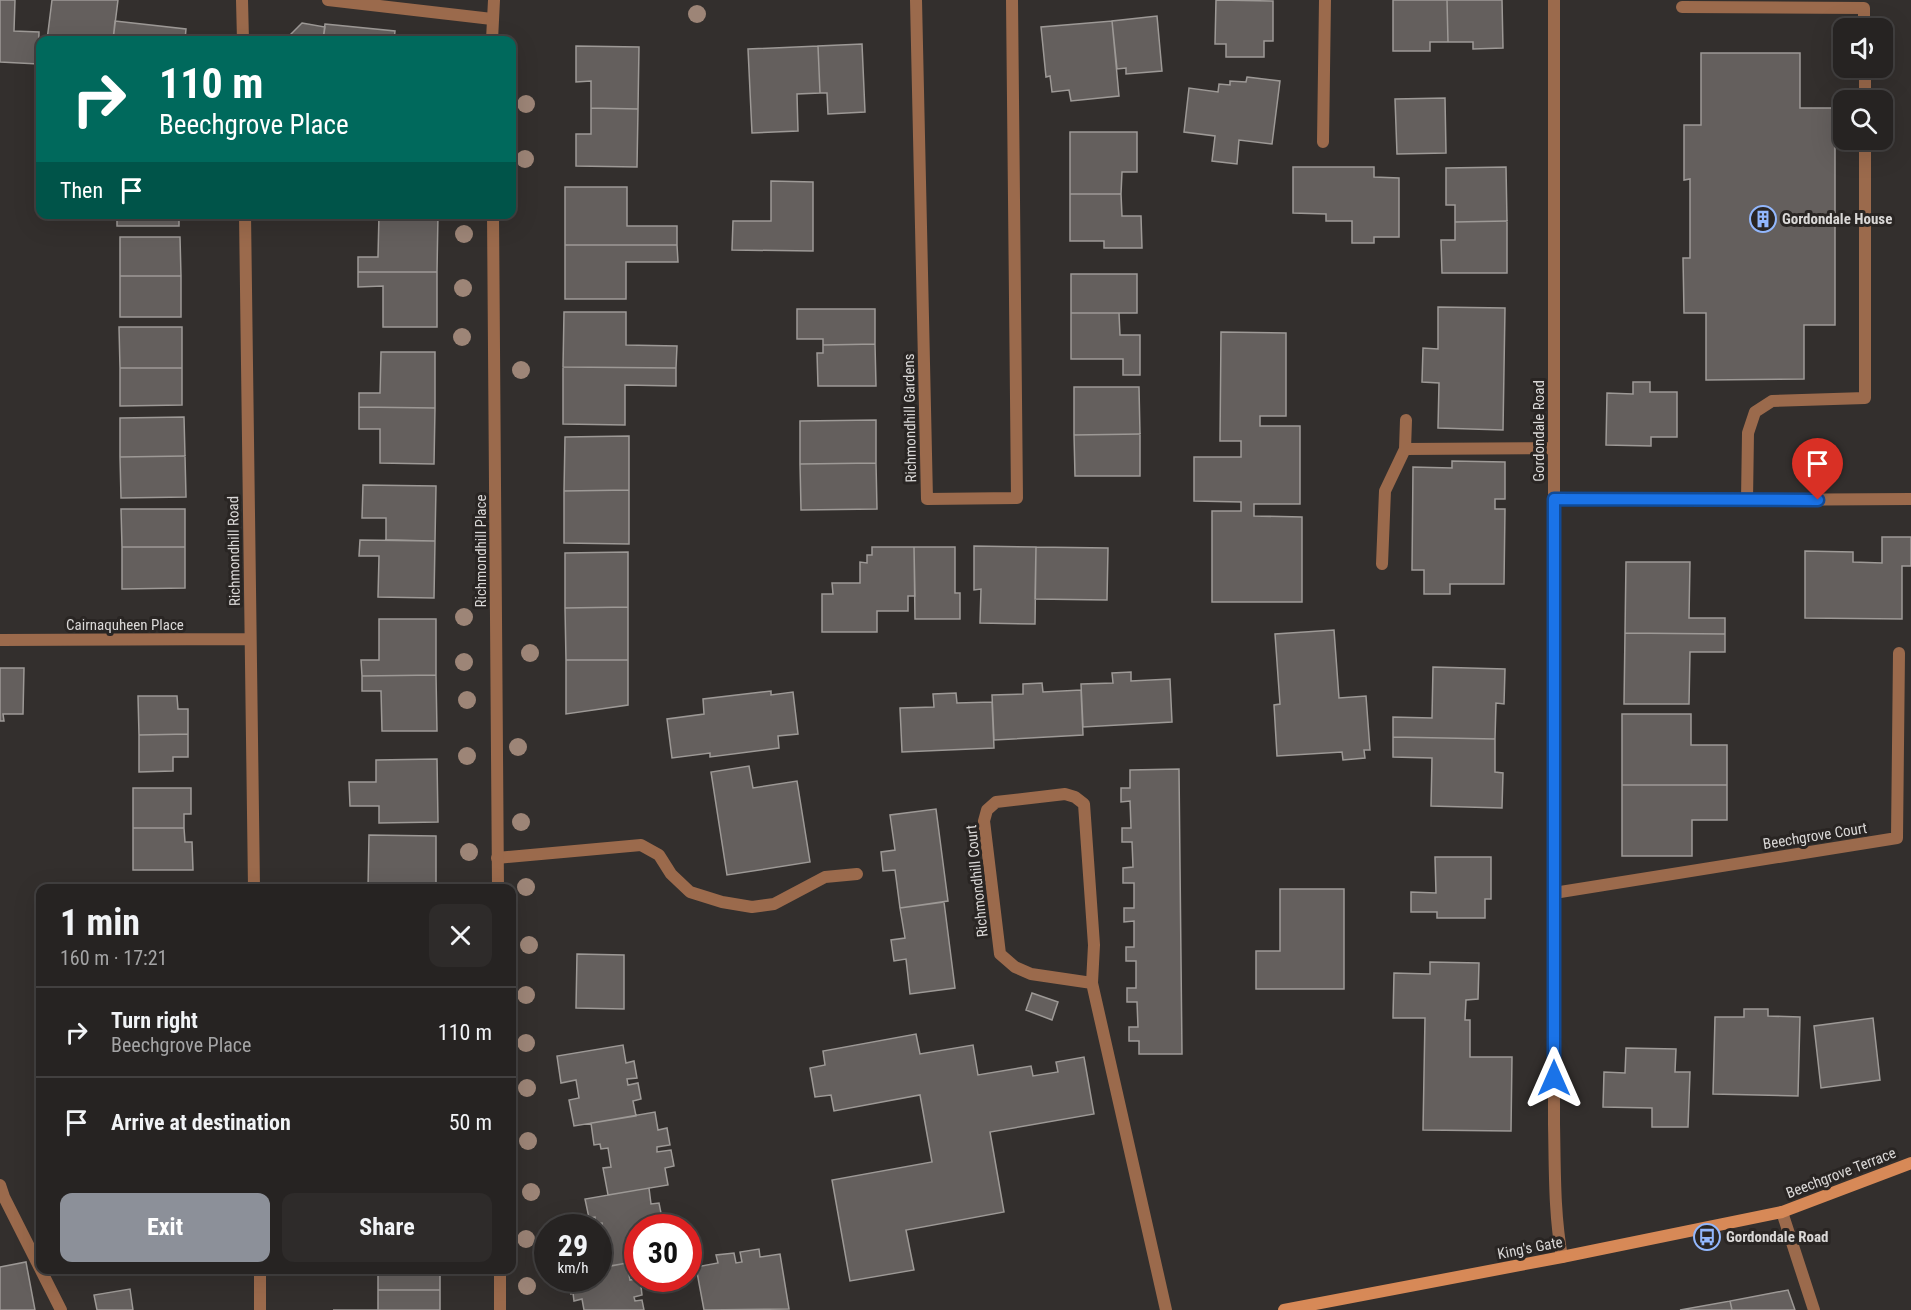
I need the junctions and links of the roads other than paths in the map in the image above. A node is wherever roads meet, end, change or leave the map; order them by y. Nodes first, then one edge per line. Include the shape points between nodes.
1 (242, 0) edge
2 (328, 0) edge
3 (494, 0) edge
4 (916, 0) edge
5 (1012, 0) edge
6 (1325, 0) edge
7 (1554, 0) edge
8 (1682, 7) dead end
9 (1864, 18) edge
10 (492, 19) junction
11 (243, 36) edge
12 (492, 36) edge
13 (1323, 142) dead end
14 (1865, 150) edge
15 (245, 219) edge
16 (493, 219) edge
17 (1406, 420) dead end
18 (1554, 448) junction
19 (1405, 449) junction
20 (1911, 498) edge
21 (1554, 499) junction
22 (1748, 500) junction
23 (1382, 564) dead end
24 (250, 639) junction
25 (0, 640) edge
26 (1899, 653) dead end
27 (498, 858) junction
28 (857, 874) dead end
29 (254, 884) edge
30 (498, 884) edge
31 (1554, 892) junction
32 (1092, 983) junction
33 (1911, 1163) edge
34 (0, 1185) edge
35 (1782, 1212) junction
36 (1562, 1257) junction
37 (36, 1260) edge
38 (43, 1274) edge
39 (260, 1274) edge
40 (500, 1274) edge
41 (61, 1310) edge
42 (260, 1310) edge
43 (500, 1310) edge
44 (1166, 1310) edge
45 (1284, 1310) edge
46 (1814, 1310) edge

1 - 11 street
2 - 10 street
3 - 10 street
4 - 5 street, Richmondhill Gardens via 927,499 1017,498
6 - 13 street
7 - 18 street, Gordondale Road
8 - 9 street via 1864,8
10 - 12 street
14 - 22 street via 1865,398 1772,401 1755,412 1748,433
15 - 24 street, Richmondhill Road
16 - 27 street, Richmondhill Place
17 - 19 street
18 - 19 street
18 - 21 street, Gordondale Road
19 - 23 street via 1385,491
20 - 22 street
21 - 22 street
21 - 31 street, Gordondale Road
24 - 25 street, Cairnaquheen Place
24 - 29 street, Richmondhill Road
26 - 31 street, Beechgrove Court via 1897,838
27 - 28 street via 640,845 659,855 671,874 690,892 752,907 774,904 825,877
27 - 30 street, Richmondhill Place
31 - 36 street, Gordondale Road via 1555,1187
32 - 32 street, Richmondhill Court via 1094,945 1084,804 1065,794 996,802 987,810 984,821 1000,954 1031,974
32 - 44 street, Richmondhill Court
33 - 35 street, Beechgrove Terrace
34 - 37 street
35 - 36 street, King's Gate
35 - 46 street
36 - 45 street, King's Gate
38 - 41 street
39 - 42 street
40 - 43 street

